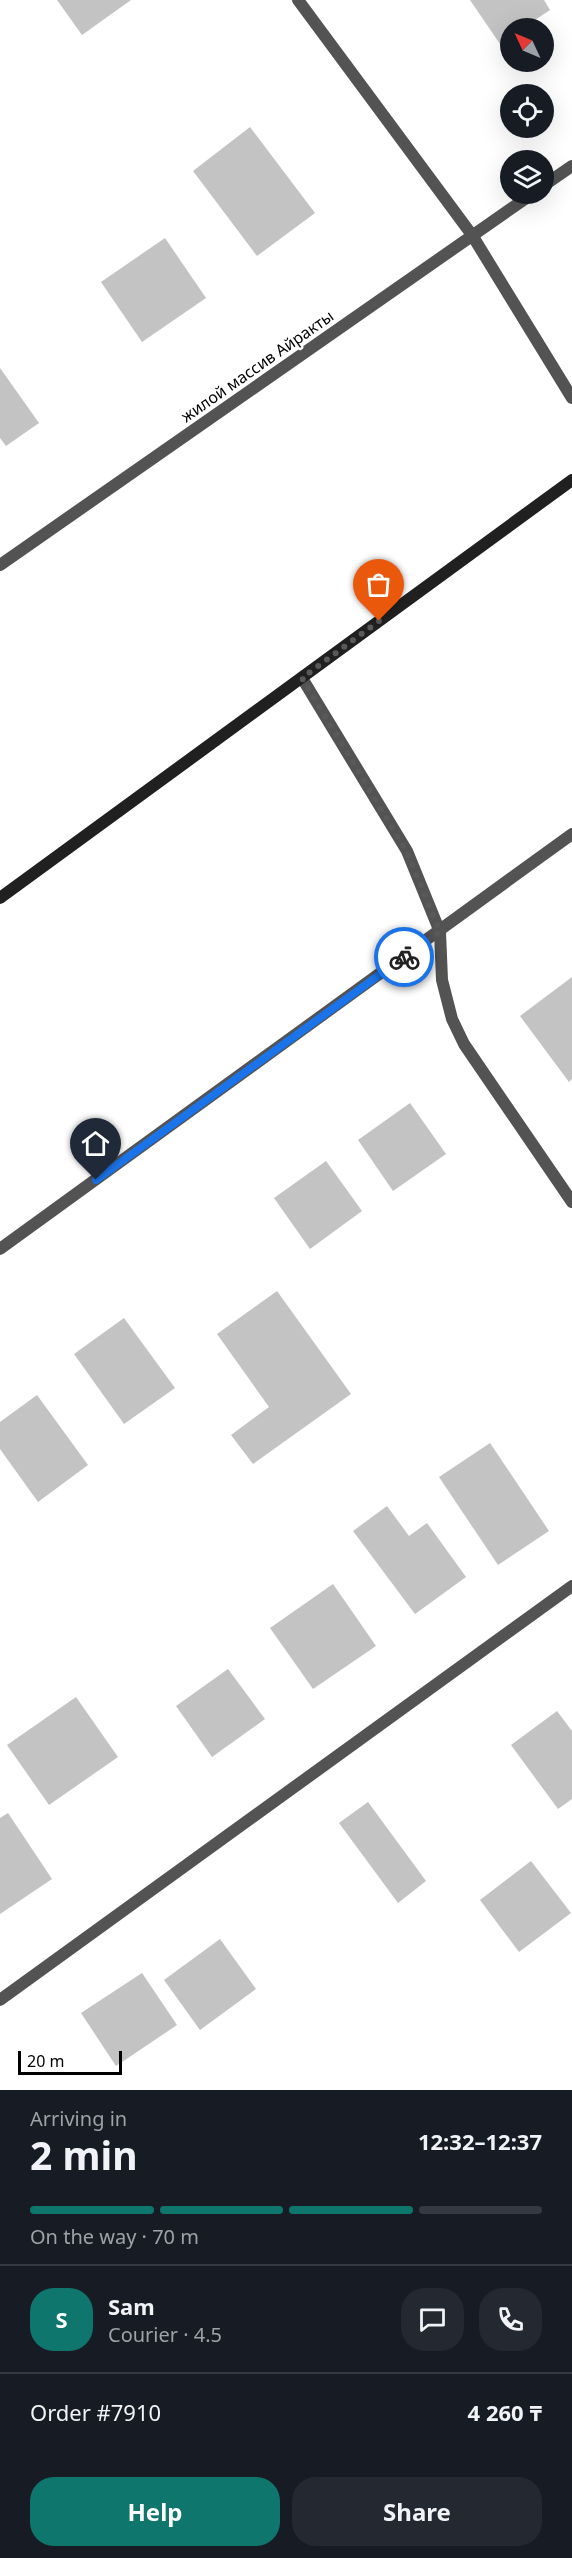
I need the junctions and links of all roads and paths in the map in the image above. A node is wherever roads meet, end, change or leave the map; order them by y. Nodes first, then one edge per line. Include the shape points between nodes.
1 (298, 0) edge
2 (572, 166) edge
3 (554, 178) edge
4 (517, 204) edge
5 (472, 235) junction
6 (572, 398) edge
7 (572, 480) edge
8 (0, 565) edge
9 (302, 678) junction
10 (572, 834) edge
11 (0, 898) edge
12 (440, 932) junction
13 (572, 1202) edge
14 (0, 1249) edge
15 (572, 1586) edge
16 (0, 2000) edge

1 - 5 street
2 - 3 street
4 - 5 street, жилой массив Айракты
5 - 6 street
5 - 8 street, жилой массив Айракты
7 - 9 main road
9 - 11 main road
9 - 12 street via 407,852
10 - 12 street
12 - 13 street via 442,980 452,1019 464,1044
12 - 14 street
15 - 16 street

